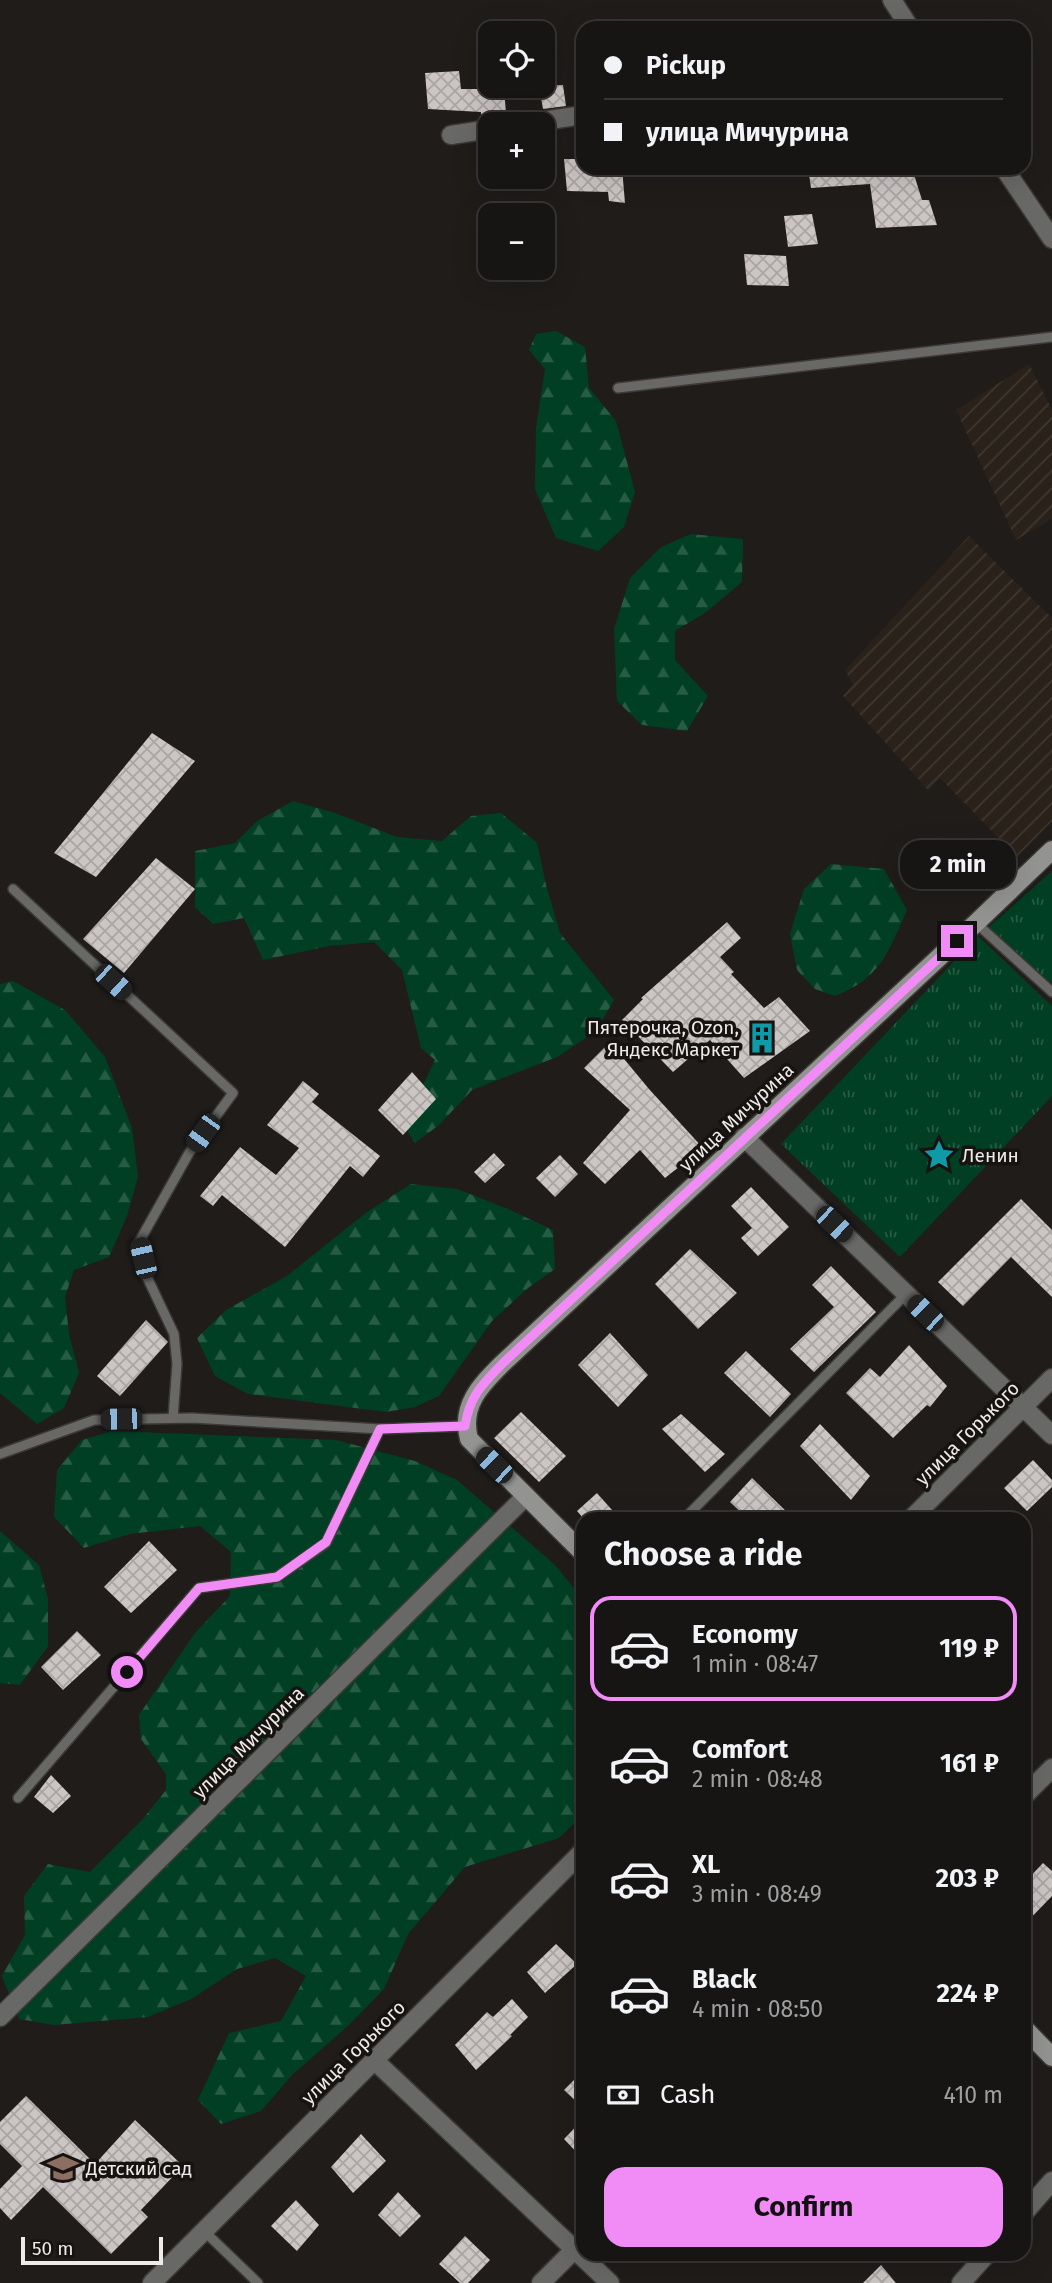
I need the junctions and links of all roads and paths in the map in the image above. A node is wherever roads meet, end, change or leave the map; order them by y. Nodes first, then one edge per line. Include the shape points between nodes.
1 (892, 0) edge
2 (906, 21) edge
3 (576, 116) edge
4 (555, 119) edge
5 (478, 131) edge
6 (451, 135) dead end
7 (1008, 175) edge
8 (1052, 239) edge
9 (1052, 337) edge
10 (618, 388) dead end
11 (1052, 849) edge
12 (13, 889) dead end
13 (976, 923) junction
14 (1052, 992) edge
15 (744, 1137) junction
16 (906, 1294) junction
17 (1052, 1378) edge
18 (1022, 1407) junction
19 (173, 1418) junction
20 (465, 1426) junction
21 (380, 1429) junction
22 (1052, 1435) edge
23 (0, 1454) edge
24 (526, 1496) junction
25 (691, 1512) edge
26 (918, 1512) edge
27 (576, 1546) edge
28 (1052, 1768) edge
29 (1031, 1789) edge
30 (19, 1798) dead end
31 (576, 1858) edge
32 (0, 2017) edge
33 (1031, 2035) edge
34 (1052, 2057) edge
35 (374, 2060) junction
36 (1052, 2181) edge
37 (1031, 2205) edge
38 (204, 2231) junction
39 (576, 2242) edge
40 (576, 2248) edge
41 (592, 2261) edge
42 (981, 2261) edge
43 (152, 2283) edge
44 (258, 2283) edge
45 (541, 2283) edge
46 (610, 2283) edge
47 (961, 2283) edge

1 - 2 street
3 - 4 street
5 - 6 street
7 - 8 street
9 - 10 lane
11 - 13 street, улица Мичурина
12 - 19 lane via 233,1093 189,1153 139,1241 146,1275 174,1334
13 - 14 lane
13 - 15 street, улица Мичурина
15 - 16 street
15 - 20 street, улица Мичурина via 503,1363 476,1391
16 - 18 street
16 - 25 lane
17 - 18 street, улица Горького
18 - 22 street
18 - 26 street, улица Горького
19 - 21 lane
19 - 23 lane via 94,1420
20 - 21 lane
20 - 24 street via 478,1450
21 - 30 lane via 326,1542 277,1577 199,1588
24 - 27 street
24 - 32 street, улица Мичурина
28 - 29 street
31 - 35 street, улица Горького
33 - 34 street
35 - 38 street, улица Горького
35 - 39 street
36 - 37 street
38 - 43 street, улица Горького
38 - 44 lane
40 - 45 street
41 - 46 street
42 - 47 street

